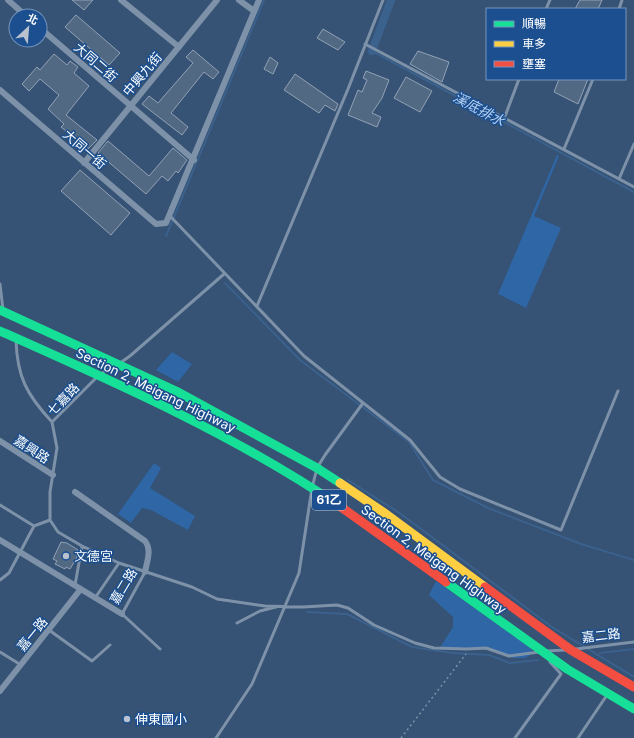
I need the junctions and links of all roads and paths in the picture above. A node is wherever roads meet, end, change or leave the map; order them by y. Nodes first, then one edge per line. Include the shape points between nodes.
1 (8, 0) edge
2 (121, 0) edge
3 (218, 0) edge
4 (240, 0) edge
5 (259, 0) edge
6 (383, 0) edge
7 (17, 8) edge
8 (254, 11) junction
9 (48, 35) edge
10 (365, 44) junction
11 (179, 47) junction
12 (519, 80) edge
13 (593, 80) edge
14 (0, 90) edge
15 (129, 106) junction
16 (504, 119) junction
17 (634, 144) edge
18 (564, 149) junction
19 (194, 160) junction
20 (84, 163) junction
21 (619, 179) junction
22 (634, 187) edge
23 (170, 216) junction
24 (224, 274) junction
25 (0, 284) edge
26 (257, 306) junction
27 (2, 311) edge
28 (0, 331) edge
29 (16, 338) junction
30 (119, 363) junction
31 (99, 375) junction
32 (618, 391) dead end
33 (363, 403) junction
34 (52, 422) junction
35 (0, 441) edge
36 (317, 468) junction
37 (53, 475) junction
38 (312, 488) junction
39 (75, 492) dead end
40 (0, 505) edge
41 (50, 520) junction
42 (34, 526) junction
43 (0, 540) edge
44 (82, 546) junction
45 (20, 553) junction
46 (119, 563) junction
47 (145, 572) junction
48 (0, 580) edge
49 (77, 588) junction
50 (94, 599) junction
51 (286, 605) junction
52 (278, 606) junction
53 (122, 614) junction
54 (237, 623) dead end
55 (49, 630) junction
56 (634, 642) edge
57 (110, 645) dead end
58 (160, 649) dead end
59 (571, 650) junction
60 (0, 652) edge
61 (541, 652) junction
62 (466, 657) dead end
63 (21, 665) junction
64 (634, 687) edge
65 (0, 691) edge
66 (607, 695) junction
67 (634, 709) edge
68 (216, 738) edge
69 (401, 738) edge
70 (515, 738) edge
71 (578, 738) edge

1 - 7 street
2 - 11 street
3 - 11 street, 中興九街
4 - 8 street
5 - 8 street
6 - 10 lane
8 - 19 street
9 - 15 street, 大同二街
10 - 16 lane
10 - 26 lane
11 - 15 street, 中興九街
12 - 16 lane
13 - 18 lane
14 - 20 street, 大同一街
15 - 19 street, 大同二街
15 - 20 street, 中興九街
16 - 18 lane
17 - 21 lane
18 - 21 lane
19 - 23 street
20 - 23 street, 大同一街 via 156,224 166,223
21 - 22 lane
23 - 24 lane
24 - 26 lane
24 - 30 lane, 七嘉路
25 - 27 lane
26 - 33 lane via 304,356
27 - 30 main road, Section 2, Meigang Highway / 61乙
28 - 29 main road, Section 2, Meigang Highway / 61乙
29 - 31 main road, Section 2, Meigang Highway / 61乙
29 - 34 lane via 17,357 24,385 35,404
30 - 31 lane, 七嘉路
30 - 36 main road, Section 2, Meigang Highway / 61乙 via 217,412
31 - 34 lane, 七嘉路
31 - 38 main road, Section 2, Meigang Highway / 61乙 via 208,429
32 - 33 lane via 562,530 460,490 440,477 410,440
33 - 36 lane
34 - 37 lane, 七嘉路 via 57,448
35 - 37 street, 嘉興路
36 - 38 lane
36 - 59 main road, Section 2, Meigang Highway / 61乙 via 386,514
37 - 41 lane, 七嘉路
38 - 51 lane via 299,573
38 - 61 main road, Section 2, Meigang Highway / 61乙
39 - 47 street, 嘉二路 via 145,541 149,546
40 - 42 lane
41 - 42 lane
41 - 44 lane via 58,532
42 - 45 lane
43 - 45 street, 嘉二路
44 - 46 lane
44 - 49 lane
45 - 48 lane via 9,573
45 - 49 street, 嘉二路
46 - 47 lane
46 - 50 lane
47 - 52 lane via 192,587 217,599
47 - 53 lane, 嘉二路
49 - 50 street, 嘉二路
49 - 55 street, 嘉一路
50 - 53 street, 嘉二路
51 - 52 lane, 嘉二路
51 - 61 lane, 嘉二路 via 337,605 348,608 374,625 415,643 434,648 486,648 509,656
51 - 68 lane via 252,684
52 - 54 lane via 260,611
53 - 58 lane
55 - 57 lane via 92,662
55 - 63 street, 嘉一路
56 - 59 lane, 嘉二路
59 - 61 lane, 嘉二路
59 - 64 main road, Section 2, Meigang Highway / 61乙
60 - 63 lane
61 - 66 main road, Section 2, Meigang Highway / 61乙
61 - 70 lane via 561,674
62 - 69 path
63 - 65 street, 嘉一路
66 - 67 main road, Section 2, Meigang Highway / 61乙
66 - 71 lane

